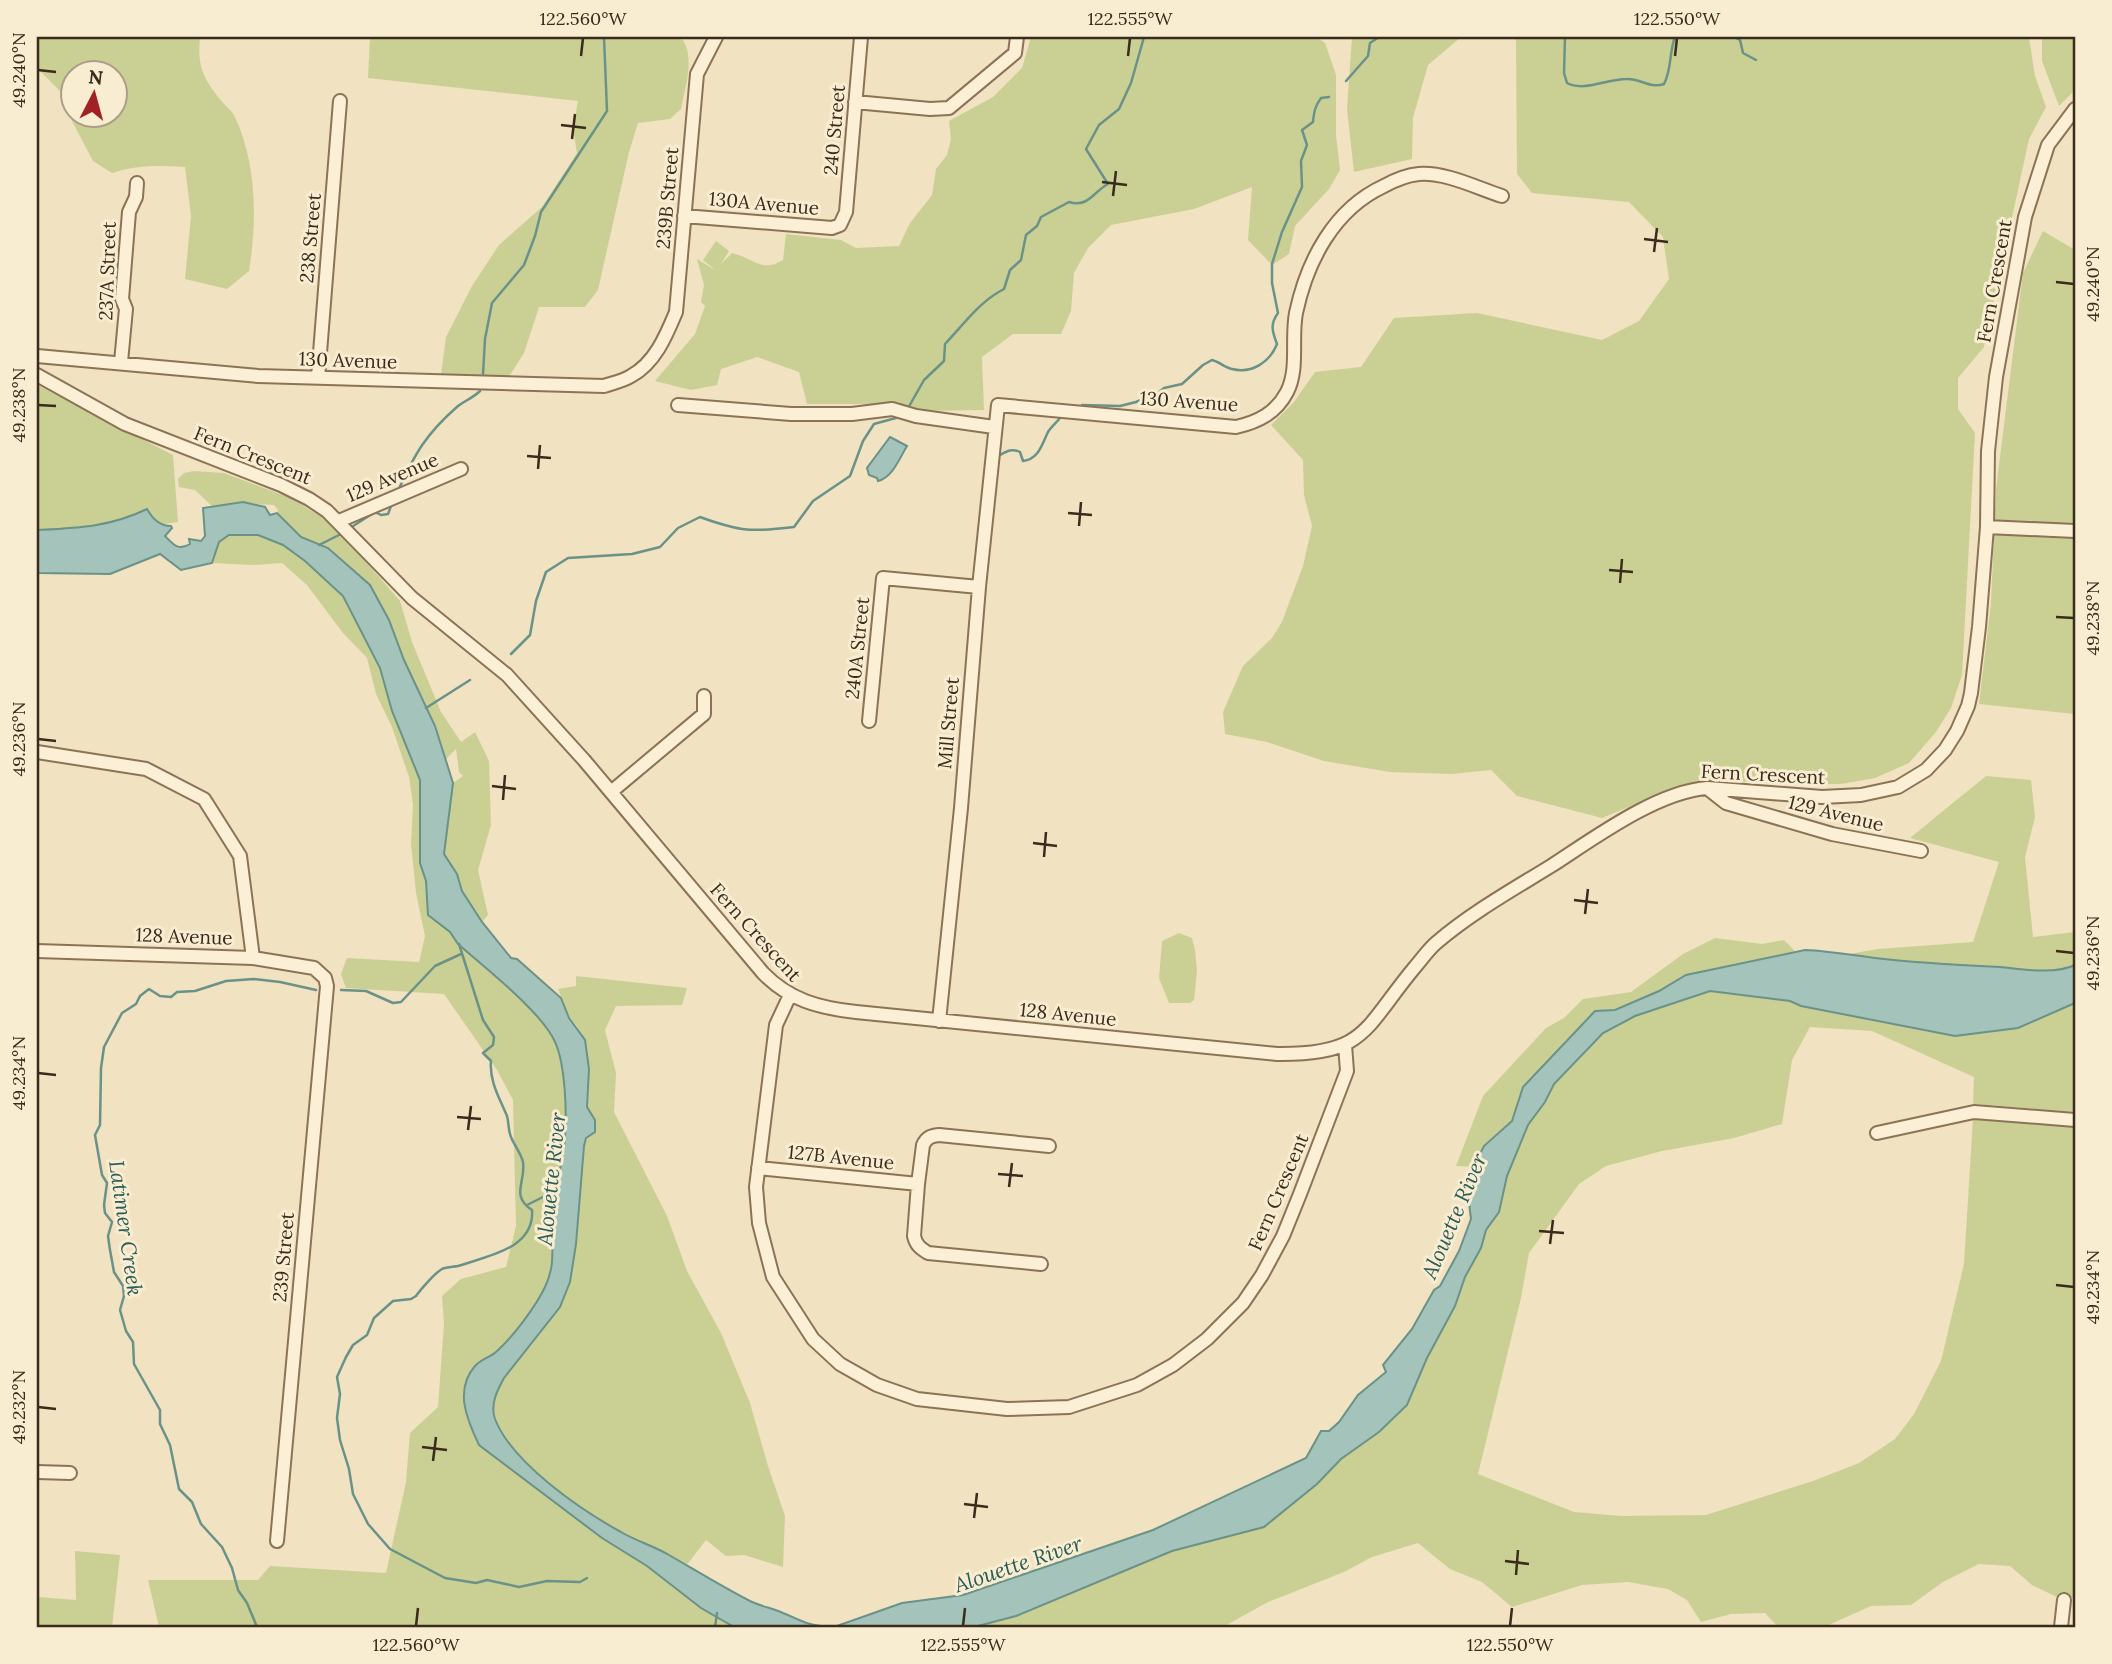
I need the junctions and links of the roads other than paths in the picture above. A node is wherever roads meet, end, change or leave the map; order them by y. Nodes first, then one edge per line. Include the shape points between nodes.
1 (716, 37) edge
2 (861, 37) edge
3 (1017, 37) edge
4 (340, 101) dead end
5 (855, 102) junction
6 (2075, 109) edge
7 (137, 183) dead end
8 (1502, 196) dead end
9 (684, 216) junction
10 (840, 225) joint
11 (37, 356) edge
12 (650, 360) joint
13 (121, 362) junction
14 (37, 375) edge
15 (318, 378) junction
16 (678, 405) dead end
17 (994, 427) junction
18 (461, 469) dead end
19 (340, 523) junction
20 (1987, 527) junction
21 (2075, 531) edge
22 (979, 587) junction
23 (705, 696) dead end
24 (869, 721) dead end
25 (37, 752) edge
26 (1707, 788) junction
27 (611, 792) junction
28 (1921, 851) dead end
29 (37, 950) edge
30 (253, 958) junction
31 (325, 978) joint
32 (790, 995) junction
33 (939, 1021) junction
34 (1345, 1045) junction
35 (2075, 1120) edge
36 (1877, 1133) dead end
37 (1049, 1146) dead end
38 (758, 1168) junction
39 (918, 1184) junction
40 (1041, 1264) dead end
41 (37, 1472) edge
42 (70, 1473) dead end
43 (277, 1541) dead end
44 (2064, 1600) dead end
45 (2061, 1627) edge

1 - 9 street, 239B Street via 697,74
2 - 5 street, 240 Street
3 - 5 street via 1015,54 949,108
4 - 15 street, 238 Street
5 - 10 street, 240 Street via 846,212
6 - 20 street, Fern Crescent via 2048,145 2025,217 1996,377 1988,451
7 - 13 street, 237A Street via 129,212
8 - 17 street, 130 Avenue via 1419,174 1373,191 1352,206 1315,254 1296,315 1290,384 1282,400 1260,420 1236,427 998,405
9 - 10 street, 130A Avenue via 824,228
9 - 12 street, 239B Street via 676,312 665,340
11 - 13 street, 130 Avenue
12 - 15 street, 130 Avenue via 632,376 604,386
13 - 15 street, 130 Avenue
14 - 19 street, Fern Crescent via 124,424 295,491
16 - 17 street via 791,414 887,409
17 - 22 street, Mill Street
18 - 19 street, 129 Avenue
19 - 27 street, Fern Crescent via 412,598 507,675
20 - 21 street
20 - 26 street, Fern Crescent via 1968,706 1945,750 1926,771 1898,787 1861,795 1822,797
22 - 24 street, 240A Street via 883,578
22 - 33 street, Mill Street
23 - 27 street via 704,714
25 - 30 street via 146,769 204,799 240,856
26 - 28 street, 129 Avenue via 1726,803 1832,834
26 - 34 street, Fern Crescent via 1675,795 1613,826 1480,910 1434,945 1368,1029
27 - 32 street, Fern Crescent via 763,973
29 - 30 street, 128 Avenue
30 - 31 street, 128 Avenue via 314,968
31 - 43 street, 239 Street
32 - 33 street, 128 Avenue via 828,1009
32 - 38 street, Fern Crescent via 776,1025
33 - 34 street, 128 Avenue via 1277,1054 1322,1052
34 - 38 street, Fern Crescent via 1347,1071 1300,1194 1283,1236 1243,1303 1173,1365 1137,1385 1069,1407 1007,1409 917,1399 877,1385 840,1364 813,1339 773,1277 759,1223
35 - 36 street via 1974,1112
37 - 39 street, 127B Avenue via 932,1136 923,1145
38 - 39 street, 127B Avenue
39 - 40 street via 914,1236 920,1248 928,1253
41 - 42 street
44 - 45 street

